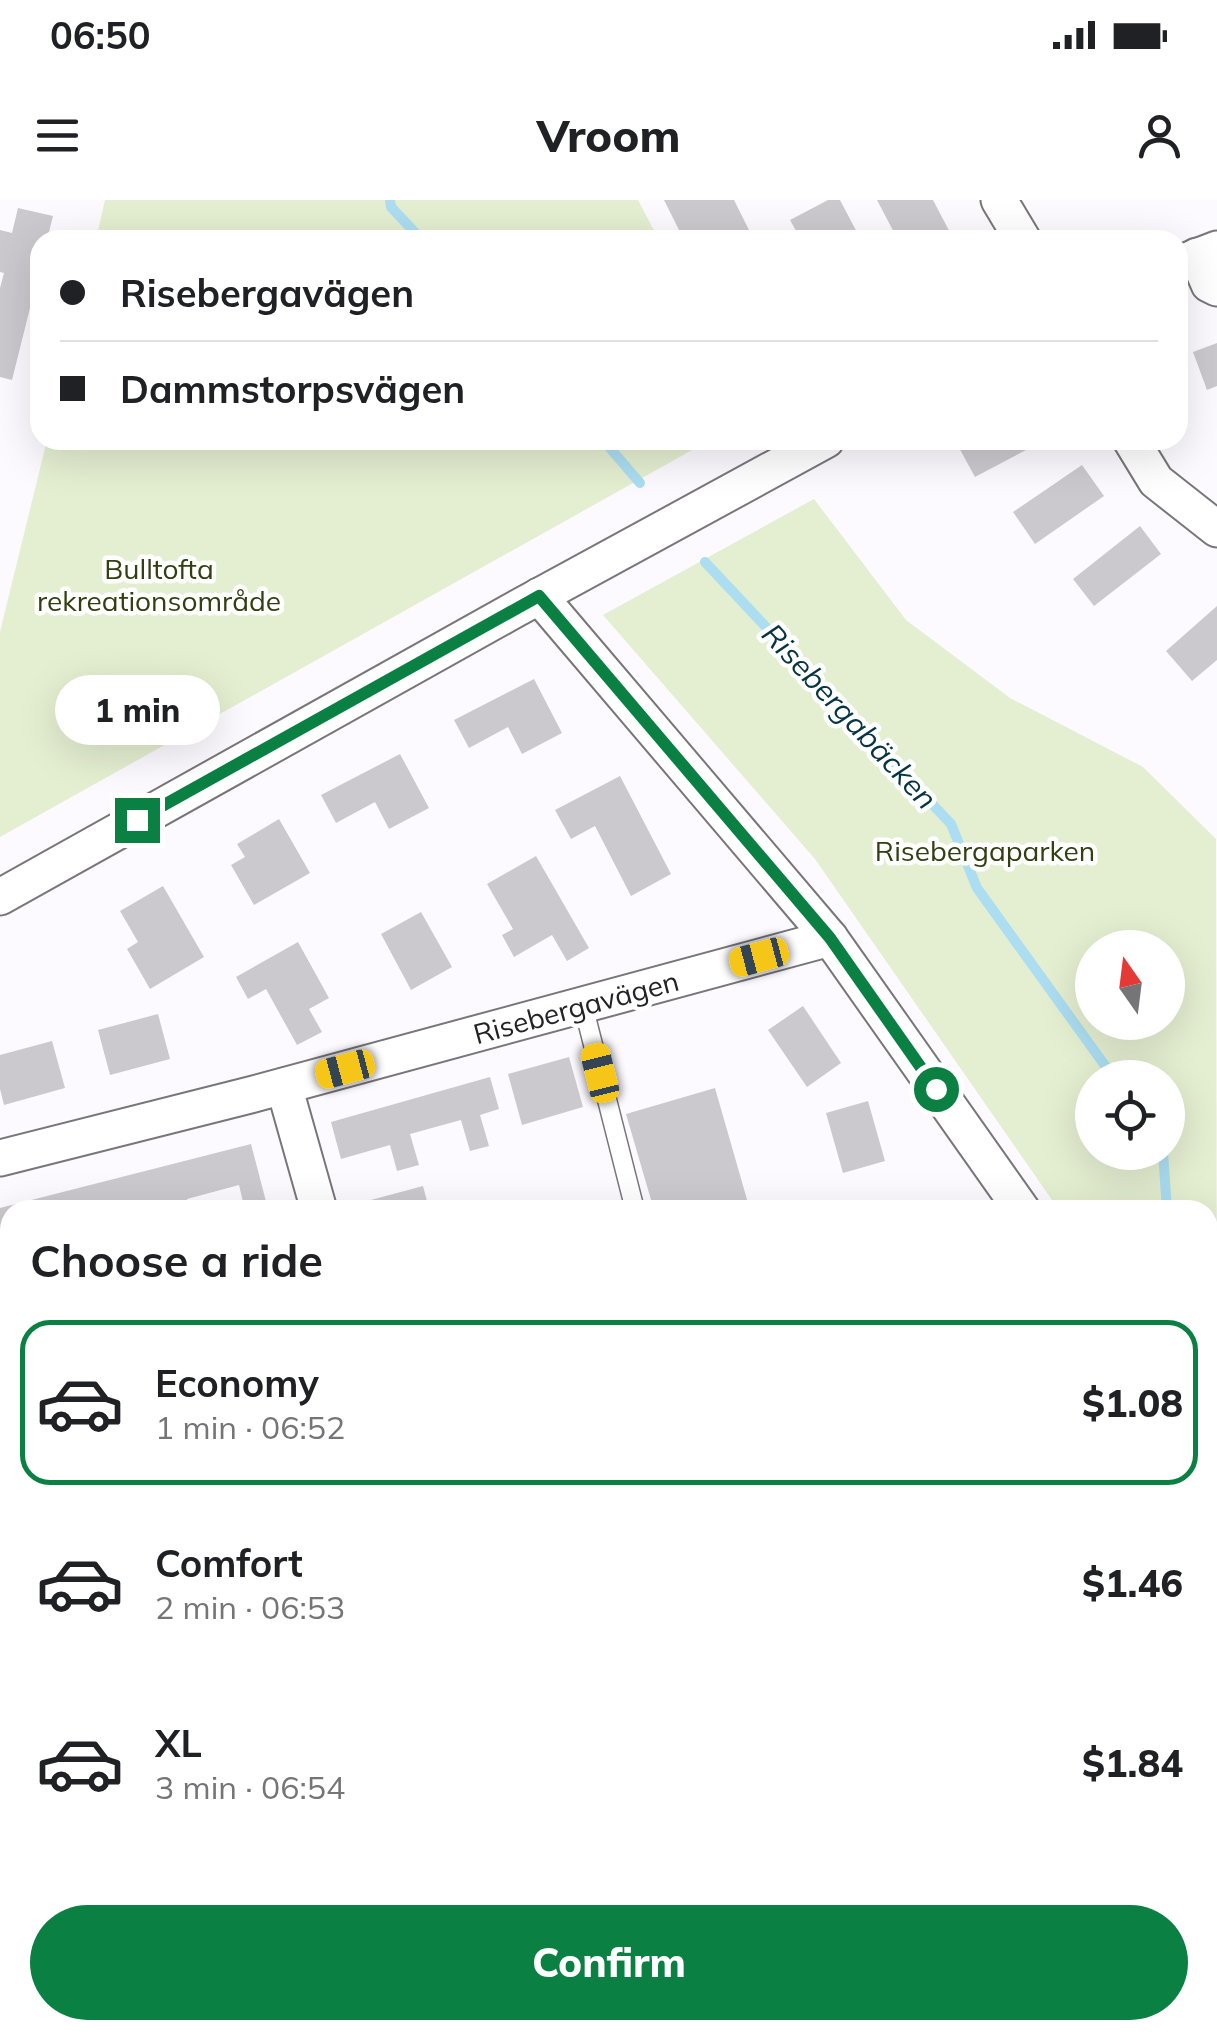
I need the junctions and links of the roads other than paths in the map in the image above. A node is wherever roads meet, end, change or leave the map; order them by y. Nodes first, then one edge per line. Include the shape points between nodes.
1 (999, 200) edge
2 (1018, 230) edge
3 (1197, 257) edge
4 (1217, 288) edge
5 (808, 450) edge
6 (1137, 450) edge
7 (1217, 529) edge
8 (539, 596) junction
9 (0, 897) edge
10 (830, 938) junction
11 (582, 1005) junction
12 (284, 1086) junction
13 (0, 1158) edge
14 (316, 1200) edge
15 (632, 1200) edge
16 (1015, 1200) edge

1 - 2 street
3 - 4 street
5 - 8 street
6 - 7 street via 1156,480
8 - 9 street
8 - 10 street
10 - 11 street, Risebergavägen
10 - 16 street
11 - 12 street, Risebergavägen
11 - 15 lane
12 - 13 street, Risebergavägen
12 - 14 street

